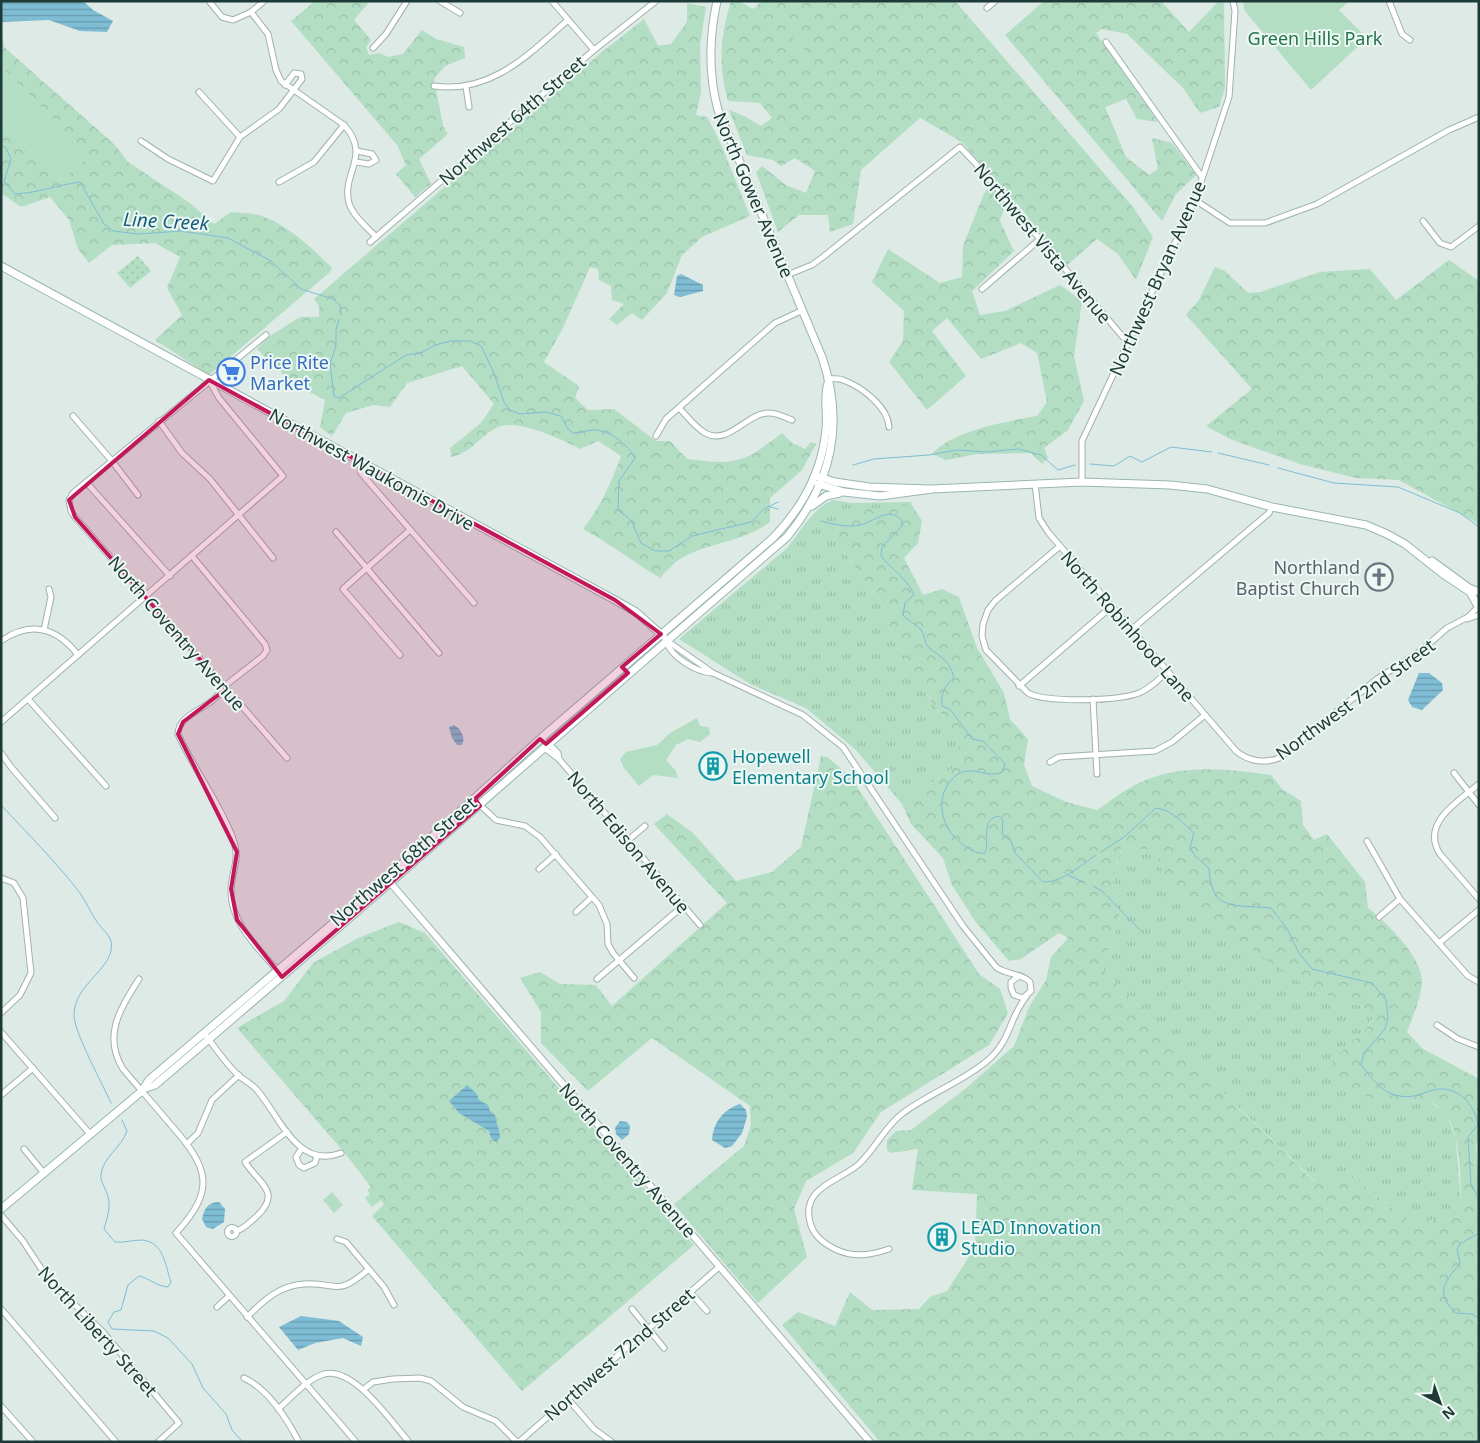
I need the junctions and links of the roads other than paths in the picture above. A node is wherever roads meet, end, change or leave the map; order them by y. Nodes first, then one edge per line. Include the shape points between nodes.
1 (209, 1) edge
2 (264, 1) edge
3 (407, 1) edge
4 (440, 1) edge
5 (552, 1) edge
6 (656, 1) edge
7 (717, 1) edge
8 (995, 1) edge
9 (1233, 1) edge
10 (1389, 1) edge
11 (987, 8) dead end
12 (251, 12) junction
13 (460, 13) dead end
14 (568, 20) junction
15 (1410, 40) dead end
16 (1106, 42) dead end
17 (373, 48) dead end
18 (594, 50) junction
19 (284, 85) junction
20 (434, 86) dead end
21 (466, 87) junction
22 (293, 91) junction
23 (199, 92) dead end
24 (469, 107) dead end
25 (1479, 117) edge
26 (344, 125) junction
27 (240, 138) junction
28 (141, 141) dead end
29 (357, 152) junction
30 (356, 162) junction
31 (1202, 178) junction
32 (280, 182) dead end
33 (1195, 200) junction
34 (1423, 222) dead end
35 (1479, 226) edge
36 (376, 237) junction
37 (1039, 240) junction
38 (370, 242) dead end
39 (1, 266) edge
40 (787, 275) junction
41 (982, 289) dead end
42 (801, 311) junction
43 (266, 335) dead end
44 (1128, 343) junction
45 (209, 380) junction
46 (828, 381) junction
47 (679, 408) junction
48 (72, 416) dead end
49 (792, 420) dead end
50 (159, 421) junction
51 (889, 427) dead end
52 (656, 436) dead end
53 (112, 461) junction
54 (361, 464) junction
55 (818, 480) junction
56 (86, 482) junction
57 (1082, 482) junction
58 (1035, 484) junction
59 (932, 489) junction
60 (844, 492) junction
61 (138, 495) dead end
62 (1272, 506) junction
63 (808, 509) junction
64 (239, 514) junction
65 (410, 530) junction
66 (336, 532) dead end
67 (1060, 546) junction
68 (192, 556) junction
69 (1420, 556) junction
70 (273, 558) dead end
71 (366, 568) junction
72 (170, 576) junction
73 (49, 589) dead end
74 (1479, 592) edge
75 (146, 596) junction
76 (474, 603) dead end
77 (1478, 606) edge
78 (1111, 607) junction
79 (44, 630) junction
80 (1131, 630) junction
81 (661, 634) junction
82 (666, 640) junction
83 (1, 641) edge
84 (440, 653) dead end
85 (78, 655) junction
86 (400, 655) dead end
87 (622, 667) junction
88 (1167, 672) junction
89 (628, 673) junction
90 (1019, 686) junction
91 (222, 688) junction
92 (28, 699) junction
93 (1093, 699) junction
94 (1205, 715) junction
95 (1, 722) edge
96 (543, 742) junction
97 (1, 753) edge
98 (1096, 755) junction
99 (1244, 757) joint
100 (287, 758) dead end
101 (1050, 762) dead end
102 (1454, 773) dead end
103 (1097, 774) dead end
104 (1479, 784) edge
105 (106, 786) dead end
106 (1470, 792) junction
107 (475, 799) junction
108 (1479, 805) edge
109 (480, 806) junction
110 (55, 818) dead end
111 (645, 826) dead end
112 (627, 840) junction
113 (1367, 841) dead end
114 (556, 854) junction
115 (539, 869) dead end
116 (1, 878) edge
117 (388, 881) junction
118 (592, 898) junction
119 (1400, 899) junction
120 (1479, 899) edge
121 (683, 906) junction
122 (1479, 910) edge
123 (576, 912) dead end
124 (1379, 916) dead end
125 (700, 925) dead end
126 (1439, 943) junction
127 (619, 961) junction
128 (277, 970) junction
129 (1002, 972) junction
130 (282, 976) junction
131 (1019, 976) junction
132 (634, 978) dead end
133 (139, 979) dead end
134 (597, 980) dead end
135 (1479, 982) edge
136 (1011, 988) junction
137 (1014, 995) junction
138 (1026, 997) junction
139 (1018, 1010) junction
140 (1, 1013) edge
141 (1437, 1025) dead end
142 (1, 1032) edge
143 (206, 1036) junction
144 (1479, 1047) edge
145 (33, 1068) junction
146 (239, 1076) junction
147 (144, 1090) junction
148 (1, 1095) edge
149 (287, 1132) junction
150 (90, 1134) junction
151 (188, 1144) junction
152 (302, 1148) junction
153 (24, 1149) dead end
154 (341, 1153) dead end
155 (318, 1156) junction
156 (43, 1172) junction
157 (1, 1209) edge
158 (1, 1215) edge
159 (236, 1231) dead end
160 (337, 1239) dead end
161 (889, 1249) dead end
162 (719, 1267) junction
163 (369, 1269) junction
164 (690, 1292) junction
165 (229, 1296) junction
166 (394, 1305) dead end
167 (217, 1307) dead end
168 (1, 1309) edge
169 (632, 1309) dead end
170 (707, 1311) dead end
171 (247, 1317) junction
172 (647, 1329) junction
173 (664, 1348) dead end
174 (244, 1378) dead end
175 (307, 1384) junction
176 (364, 1390) junction
177 (568, 1399) junction
178 (1, 1406) edge
179 (278, 1410) junction
180 (33, 1442) edge
181 (116, 1442) edge
182 (158, 1442) edge
183 (299, 1442) edge
184 (356, 1442) edge
185 (409, 1442) edge
186 (518, 1442) edge
187 (612, 1442) edge
188 (870, 1442) edge

1 - 12 street via 224,18 239,19
2 - 12 street
3 - 17 street
4 - 13 street
5 - 14 street
6 - 18 street, Northwest 64th Street
7 - 40 main road, North Gower Avenue via 710,57 717,108
8 - 11 street
9 - 31 street, Northwest Bryan Avenue via 1229,97
10 - 15 street via 1402,34
12 - 19 street via 268,34 276,70
14 - 18 street
14 - 21 street via 512,68 493,79
16 - 31 street
18 - 36 street, Northwest 64th Street
19 - 22 street
19 - 22 street via 294,73 301,74 302,79
20 - 21 street
21 - 24 street
22 - 26 street
22 - 27 street via 278,109
23 - 27 street
25 - 33 street via 1449,130 1317,204 1265,223 1230,223
26 - 29 street via 352,133
26 - 32 street via 314,162
27 - 28 street via 213,181 168,159
29 - 30 street
29 - 30 street via 372,154 376,160 370,164
30 - 36 street via 348,191 349,203
31 - 33 street, Northwest Bryan Avenue
33 - 44 street, Northwest Bryan Avenue
34 - 35 street via 1440,243 1451,247
36 - 38 street, Northwest 64th Street
37 - 40 street, Northwest Vista Avenue via 967,153 956,148 823,257
37 - 41 street
37 - 44 street, Northwest Vista Avenue
39 - 45 main road, Northwest Waukomis Drive
40 - 42 main road, North Gower Avenue
42 - 46 main road, North Gower Avenue via 822,357
42 - 47 street via 775,323
43 - 45 street
44 - 57 street, Northwest Bryan Avenue via 1082,441
45 - 50 street
45 - 54 main road, Northwest Waukomis Drive
45 - 64 street via 218,398 284,476
46 - 51 street via 842,379 872,399 888,417
46 - 55 main road, North Gower Avenue via 833,397 834,430
47 - 49 street via 705,433 715,435 729,433 753,417 769,413
47 - 52 street via 662,423
48 - 53 street
50 - 53 street
50 - 64 street via 182,453 210,479
53 - 56 street
53 - 61 street
54 - 65 street via 361,473
54 - 81 main road, Northwest Waukomis Drive via 636,612
55 - 59 main road via 861,486
55 - 60 main road
55 - 63 main road, North Gower Avenue
55 - 81 main road via 773,538
56 - 72 street
56 - 75 street, North Coventry Avenue via 69,500 75,517
57 - 58 main road
57 - 62 main road via 1207,489
58 - 59 main road
58 - 67 street, North Robinhood Lane via 1039,518
59 - 60 main road via 880,496
60 - 63 main road via 826,496
62 - 69 main road via 1366,526 1387,534
62 - 80 street via 1269,513
63 - 82 main road, North Gower Avenue via 787,537
64 - 68 street
64 - 70 street
65 - 71 street
65 - 76 street
66 - 71 street
67 - 78 street, North Robinhood Lane
67 - 90 street via 995,601 986,614 982,630 986,650
68 - 72 street
68 - 91 street via 263,639 267,650
69 - 74 main road
69 - 77 main road via 1470,592
71 - 84 street
71 - 86 street via 343,589
72 - 75 street
73 - 79 street via 51,597
75 - 85 street
75 - 91 street, North Coventry Avenue
77 - 99 street, Northwest 72nd Street via 1422,650 1377,679 1279,758 1258,761
78 - 80 street, North Robinhood Lane
78 - 90 street
79 - 83 street via 21,631
79 - 85 street via 54,632
80 - 88 street, North Robinhood Lane
81 - 82 main road, Northwest Waukomis Drive
81 - 87 main road, Northwest 68th Street
82 - 89 main road, Northwest 68th Street
82 - 129 street via 712,673 803,715 844,748 964,926
85 - 92 street
87 - 89 main road
87 - 96 main road, Northwest 68th Street
88 - 93 street via 1141,692
88 - 94 street, North Robinhood Lane
89 - 96 main road, Northwest 68th Street
90 - 93 street via 1036,698
91 - 100 street, North Coventry Avenue via 227,689
91 - 128 street via 221,693 183,722 178,730 185,752 231,834 237,852 231,889 237,920
92 - 95 street
92 - 105 street
93 - 98 street
94 - 98 street via 1160,749
94 - 99 street, North Robinhood Lane
96 - 107 main road, Northwest 68th Street
96 - 109 main road, Northwest 68th Street
96 - 112 street, North Edison Avenue
97 - 110 street
98 - 101 street via 1059,757
98 - 103 street
102 - 106 street
104 - 106 street
106 - 108 street
106 - 120 street via 1440,819 1434,840 1438,851
107 - 109 street
107 - 117 main road, Northwest 68th Street
109 - 114 street via 496,820 532,830
109 - 117 main road, Northwest 68th Street
111 - 112 street
112 - 121 street, North Edison Avenue
113 - 119 street
114 - 115 street
114 - 118 street
116 - 140 street via 14,884 23,898 31,973 20,994
117 - 128 main road, Northwest 68th Street
117 - 130 main road, Northwest 68th Street
117 - 162 street, North Coventry Avenue
118 - 123 street
118 - 127 street via 604,914 608,944
119 - 124 street
119 - 126 street
121 - 125 street, North Edison Avenue
121 - 127 street
122 - 126 street
126 - 135 street via 1468,976
127 - 132 street
127 - 134 street
128 - 130 street
128 - 143 main road, Northwest 68th Street
129 - 131 street
129 - 136 street
130 - 143 main road, Northwest 68th Street
131 - 136 street via 1011,982
131 - 138 street via 1028,979 1032,985
133 - 147 street via 116,1020 113,1042 119,1063
136 - 137 street
137 - 138 street
137 - 139 street
138 - 139 street
139 - 161 street via 1009,1034 988,1060 900,1115 872,1152 855,1167 826,1183 811,1200 808,1217 822,1242 854,1255 866,1256
141 - 144 street via 1458,1039
142 - 145 street
143 - 146 street
143 - 147 main road, Northwest 68th Street via 149,1080
145 - 148 street
145 - 150 street
146 - 149 street via 252,1084
146 - 151 street via 212,1100 198,1133
147 - 150 main road, Northwest 68th Street
147 - 151 street
149 - 152 street
149 - 159 street via 245,1162 266,1186 269,1201 266,1208
150 - 156 main road, Northwest 68th Street
151 - 165 street via 202,1172 201,1196 191,1217 176,1233
152 - 155 street
152 - 155 street via 296,1157 304,1168 315,1163
153 - 156 street
154 - 155 street
156 - 157 main road, Northwest 68th Street
158 - 182 street, North Liberty Street via 48,1279 103,1332 179,1423
160 - 163 street via 346,1242
162 - 164 street, Northwest 72nd Street
162 - 188 street, North Coventry Avenue
163 - 166 street
163 - 171 street via 354,1283 345,1286 305,1284 282,1289
164 - 170 street
164 - 172 street, Northwest 72nd Street
165 - 167 street
165 - 171 street
168 - 181 street
169 - 172 street
171 - 175 street
172 - 173 street
172 - 177 street, Northwest 72nd Street
174 - 179 street via 254,1382
175 - 176 street via 326,1374 344,1376
175 - 179 street
175 - 184 street
176 - 185 street
176 - 186 street via 373,1382 392,1379 431,1381 463,1407 496,1421
177 - 186 street, Northwest 72nd Street
177 - 187 street via 594,1429
178 - 180 street
179 - 183 street

